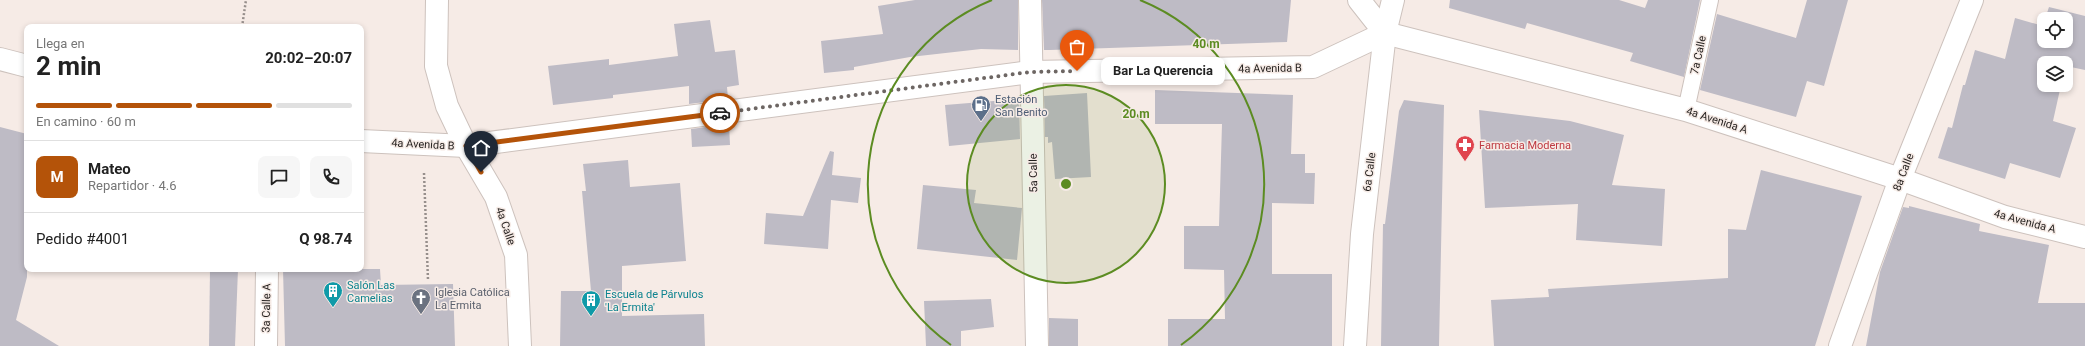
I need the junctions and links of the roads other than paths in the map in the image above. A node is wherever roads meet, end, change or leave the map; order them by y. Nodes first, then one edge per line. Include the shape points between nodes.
1 (437, 0) edge
2 (1030, 0) edge
3 (1359, 0) edge
4 (1393, 0) edge
5 (1710, 0) edge
6 (1972, 0) edge
7 (1385, 33) junction
8 (1030, 72) junction
9 (1686, 110) junction
10 (364, 141) edge
11 (466, 146) junction
12 (1900, 179) junction
13 (2085, 237) edge
14 (267, 272) edge
15 (266, 346) edge
16 (520, 346) edge
17 (1036, 346) edge
18 (1355, 346) edge
19 (1840, 346) edge

1 - 11 street, 4a Calle via 436,66 447,106
2 - 8 street, 5a Calle
3 - 7 street
4 - 7 street, 6a Calle
5 - 9 lane, 7a Calle
6 - 12 street, 8a Calle
7 - 8 street, 4a Avenida B via 1313,67
7 - 9 street, 4a Avenida A
7 - 18 street, 6a Calle via 1362,234
8 - 11 street, 4a Avenida B
8 - 17 street, 5a Calle
9 - 12 street, 4a Avenida A
10 - 11 street, 4a Avenida B
11 - 16 street, 4a Calle via 496,197 516,255
12 - 13 street, 4a Avenida A via 2006,217
12 - 19 street, 8a Calle
14 - 15 street, 3a Calle A

